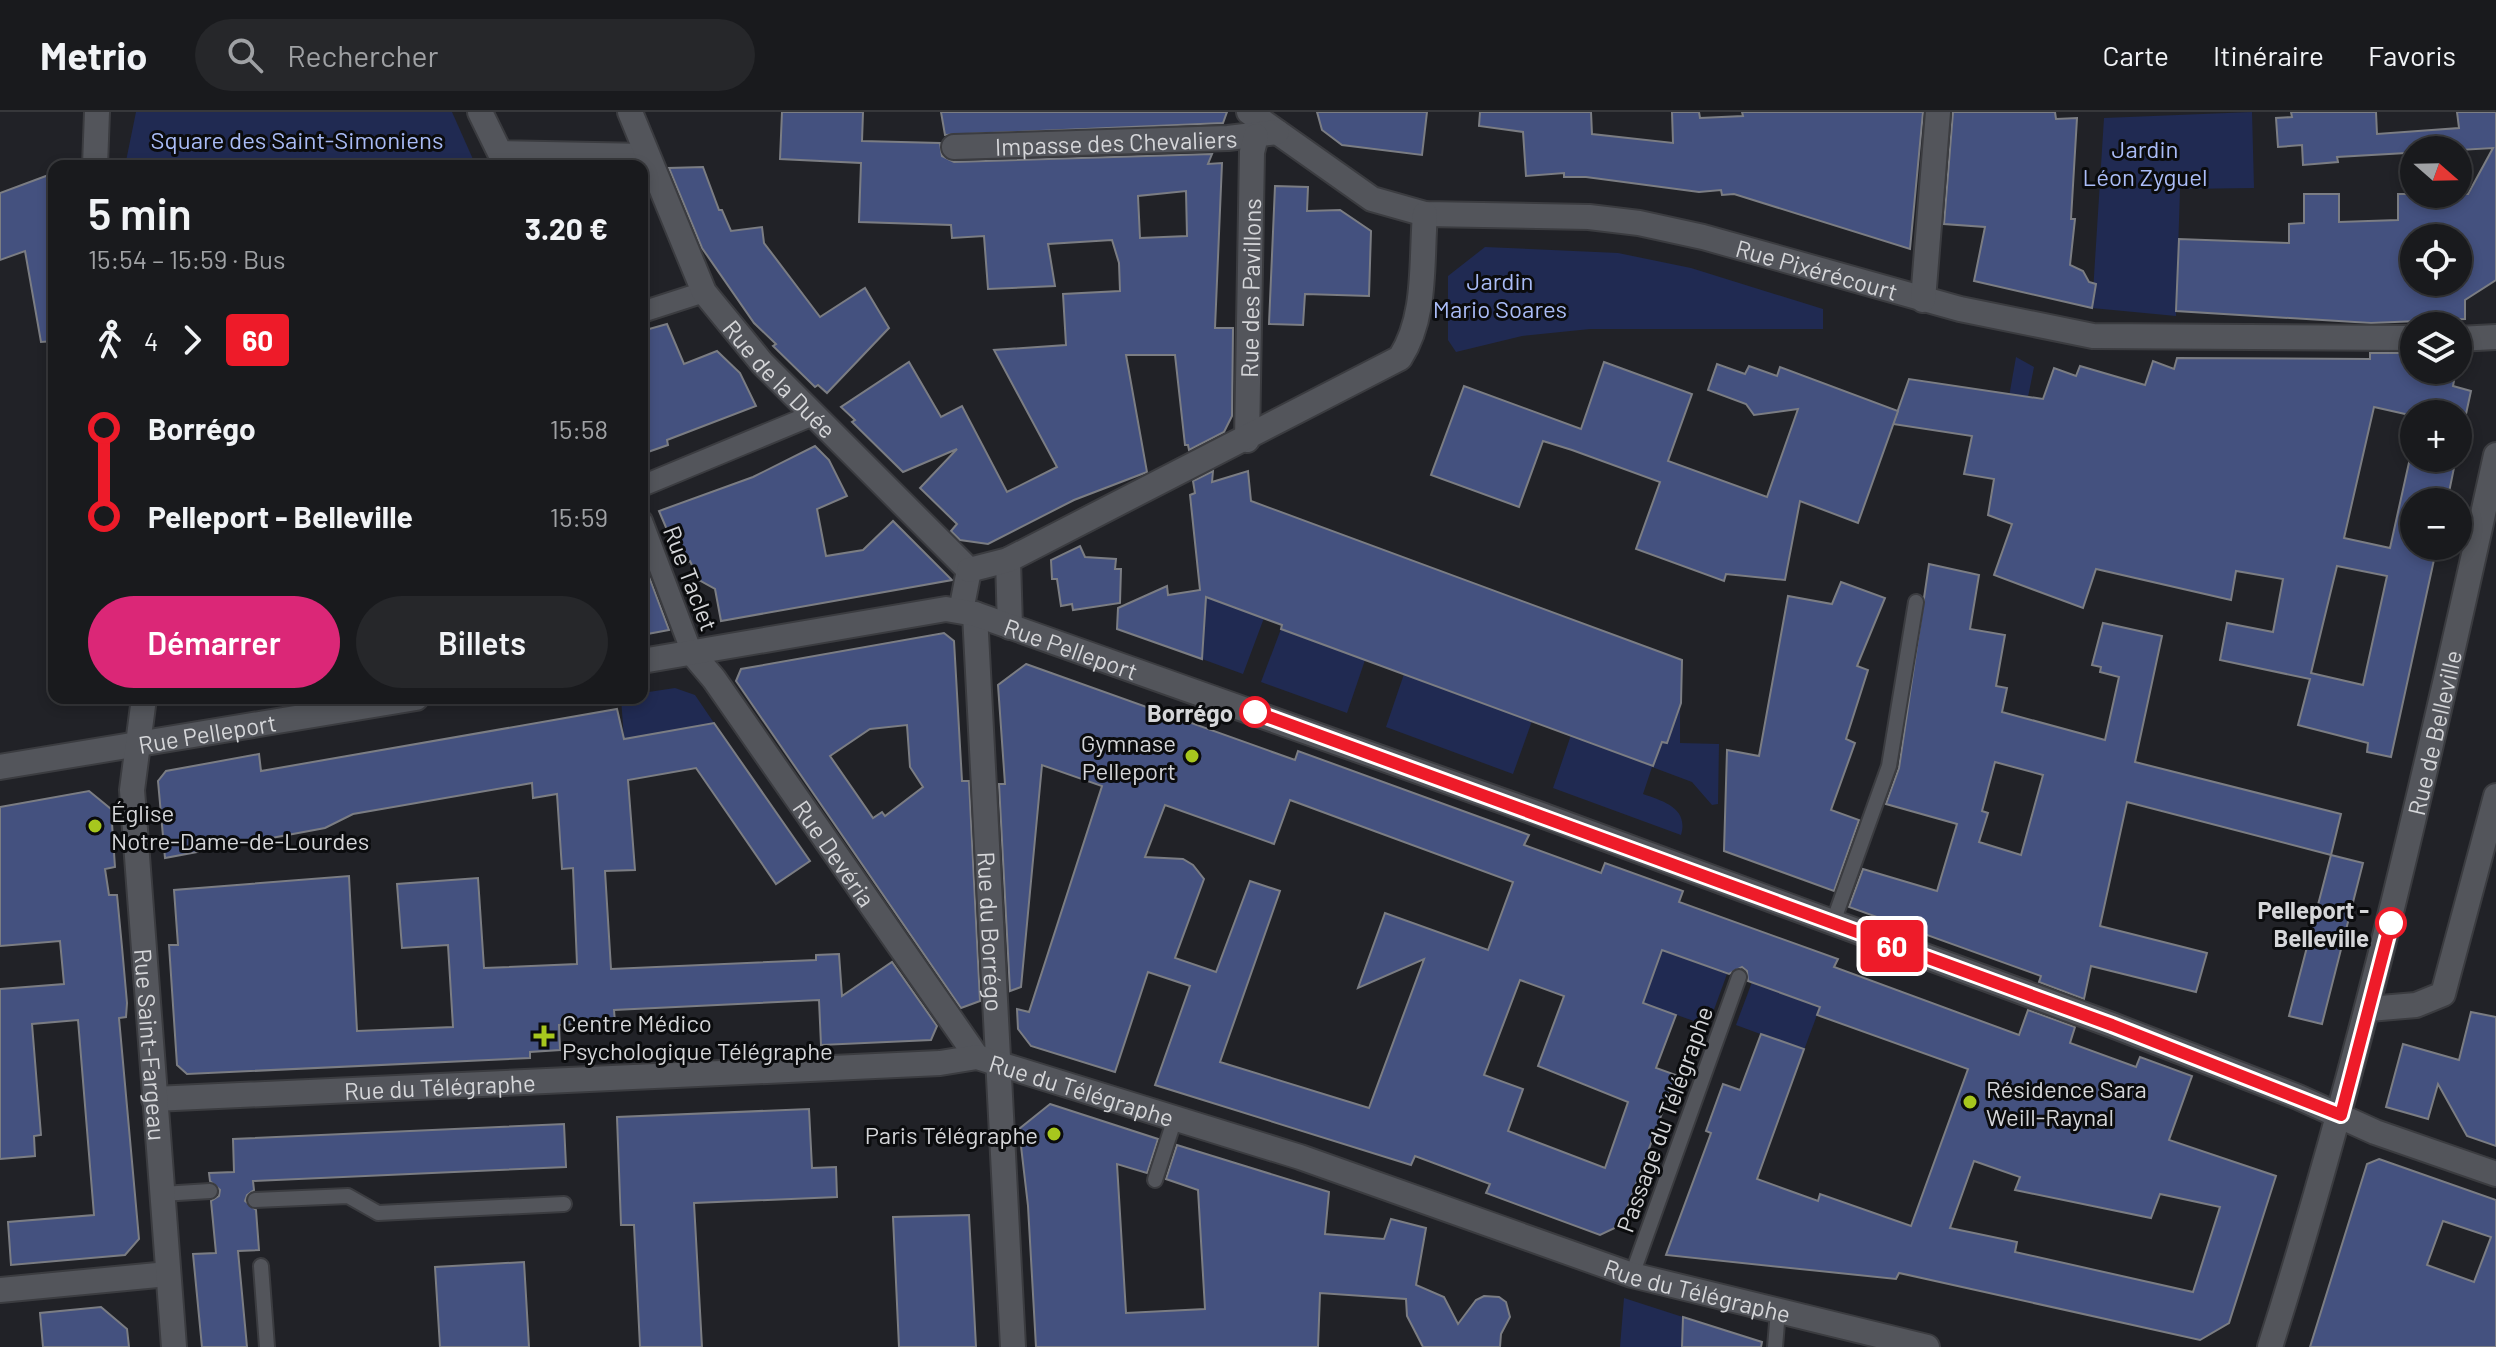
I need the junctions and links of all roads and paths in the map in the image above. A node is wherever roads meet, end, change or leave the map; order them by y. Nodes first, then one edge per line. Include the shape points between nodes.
1 (97, 112) edge
2 (480, 112) edge
3 (630, 112) edge
4 (1249, 112) edge
5 (1938, 112) edge
6 (1273, 127) edge
7 (954, 147) dead end
8 (646, 156) junction
9 (95, 160) edge
10 (648, 160) edge
11 (648, 161) edge
12 (1425, 214) junction
13 (704, 292) junction
14 (1923, 300) junction
15 (648, 310) edge
16 (2496, 337) edge
17 (2400, 338) edge
18 (2472, 338) edge
19 (813, 415) junction
20 (1247, 440) junction
21 (2496, 455) edge
22 (648, 484) edge
23 (648, 537) edge
24 (1008, 560) junction
25 (969, 570) junction
26 (1916, 602) dead end
27 (968, 612) junction
28 (1010, 627) junction
29 (692, 653) junction
30 (648, 660) edge
31 (143, 704) edge
32 (379, 704) edge
33 (139, 743) junction
34 (0, 767) edge
35 (2496, 796) edge
36 (1832, 925) junction
37 (1739, 977) dead end
38 (2369, 1009) junction
39 (987, 1060) junction
40 (154, 1099) junction
41 (2341, 1115) junction
42 (1175, 1118) junction
43 (2496, 1174) edge
44 (1155, 1180) dead end
45 (210, 1191) dead end
46 (162, 1194) junction
47 (255, 1200) dead end
48 (564, 1204) dead end
49 (261, 1266) dead end
50 (168, 1274) junction
51 (1632, 1275) junction
52 (0, 1290) edge
53 (1778, 1311) junction
54 (174, 1347) edge
55 (267, 1347) edge
56 (1013, 1347) edge
57 (1775, 1347) edge
58 (1927, 1347) edge
59 (2270, 1347) edge

1 - 9 street
2 - 8 street via 500,153
3 - 8 street, Rue de la Duée
4 - 6 street, Rue Pixérécourt
5 - 14 street
6 - 7 street, Impasse des Chevaliers
6 - 12 street, Rue Pixérécourt via 1372,199
6 - 20 street, Rue des Pavillons via 1252,152
8 - 10 street, Rue de la Duée
11 - 13 street, Rue de la Duée
12 - 14 street, Rue Pixérécourt via 1639,223
12 - 20 street via 1419,315 1400,358 1287,414
13 - 15 street
13 - 19 street, Rue de la Duée
14 - 17 street, Rue Pixérécourt via 2093,336
16 - 18 street
19 - 22 street
19 - 25 street, Rue de la Duée
20 - 24 street
21 - 38 street, Rue de Belleville
23 - 29 street, Rue Taclet
24 - 25 street
24 - 28 street
25 - 27 street
26 - 36 lane via 1889,766
27 - 28 street, Rue Pelleport
27 - 29 street, Rue Pelleport via 946,609
27 - 39 street, Rue du Borrégo
28 - 36 street, Rue Pelleport via 1536,813
29 - 30 street, Rue Pelleport
29 - 39 street, Rue Devéria
31 - 33 street, Rue Saint-Fargeau
32 - 33 street, Rue Pelleport
33 - 34 street, Rue Pelleport
33 - 40 street, Rue Saint-Fargeau via 132,790
35 - 38 street via 2443,994 2416,1005
36 - 41 street, Rue Pelleport via 2112,1025
37 - 51 lane, Passage du Télégraphe
38 - 41 street, Rue de Belleville
39 - 40 street, Rue du Télégraphe
39 - 42 street, Rue du Télégraphe
39 - 56 street, Rue du Borrégo
40 - 46 street, Rue Saint-Fargeau
41 - 43 street, Rue Pelleport
41 - 59 street, Rue de Belleville
42 - 44 lane
42 - 51 street, Rue du Télégraphe
45 - 46 lane
46 - 50 street, Rue Saint-Fargeau
47 - 48 lane via 348,1196 378,1213
49 - 55 lane
50 - 52 street
50 - 54 street, Rue Saint-Fargeau
51 - 53 street, Rue du Télégraphe
53 - 57 lane
53 - 58 street, Rue du Télégraphe

